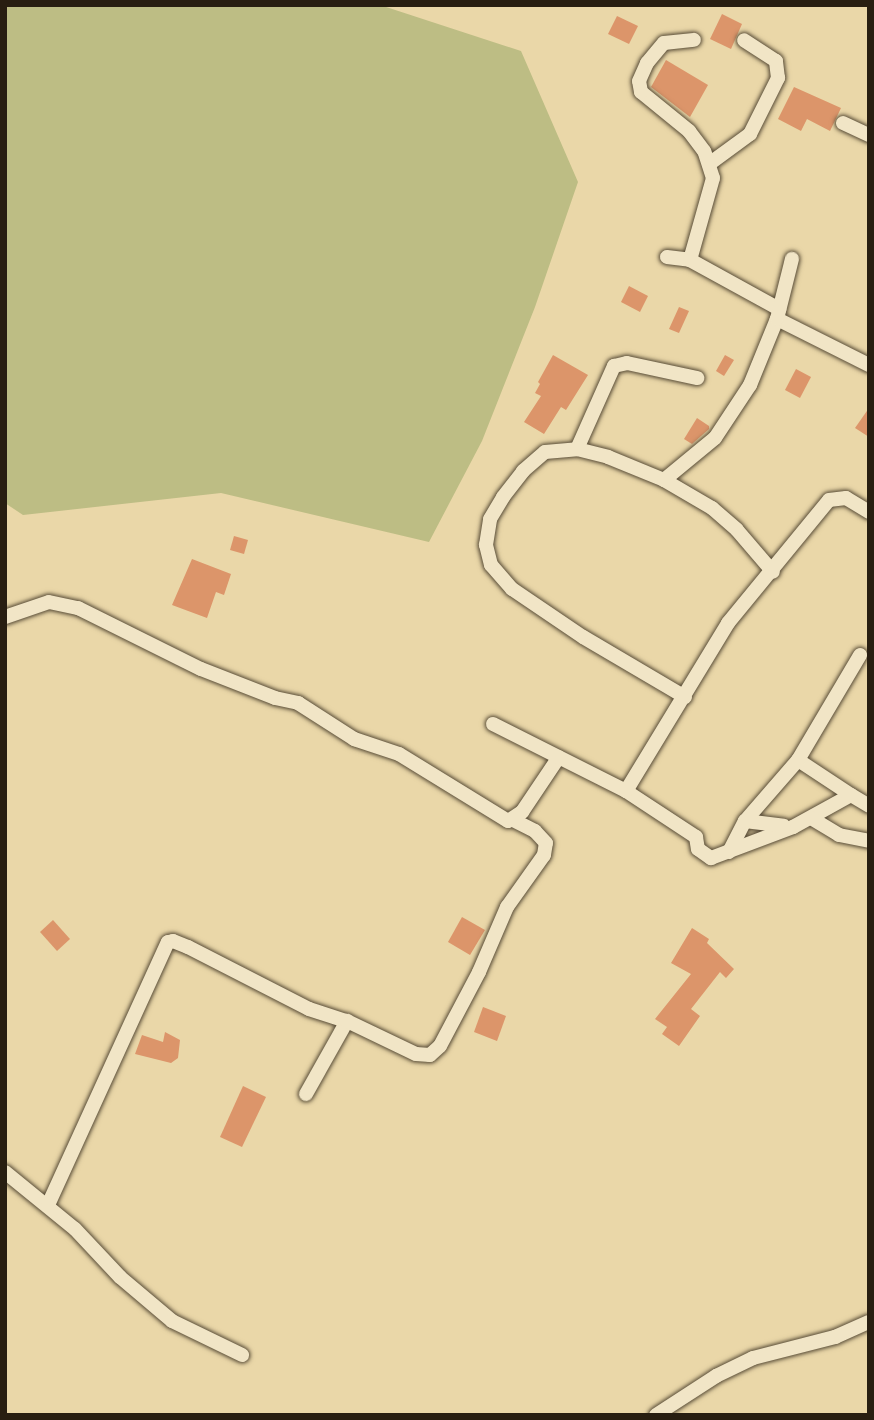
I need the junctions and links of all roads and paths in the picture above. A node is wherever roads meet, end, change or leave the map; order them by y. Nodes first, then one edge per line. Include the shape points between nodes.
1 (694, 40) dead end
2 (744, 40) dead end
3 (844, 122) dead end
4 (869, 135) edge
5 (709, 164) junction
6 (667, 257) dead end
7 (792, 259) dead end
8 (690, 260) junction
9 (778, 314) junction
10 (869, 365) edge
11 (697, 378) dead end
12 (577, 449) junction
13 (664, 480) junction
14 (869, 512) edge
15 (773, 572) junction
16 (5, 617) edge
17 (860, 655) dead end
18 (685, 697) junction
19 (493, 724) dead end
20 (559, 757) junction
21 (798, 760) junction
22 (626, 791) junction
23 (851, 795) junction
24 (869, 806) edge
25 (811, 818) junction
26 (513, 820) junction
27 (745, 821) junction
28 (793, 827) junction
29 (869, 841) edge
30 (729, 852) junction
31 (347, 1021) junction
32 (306, 1094) dead end
33 (5, 1172) edge
34 (48, 1205) junction
35 (869, 1322) edge
36 (242, 1355) dead end
37 (656, 1415) edge

1 - 5 street via 664,43 639,81 641,92 689,131
2 - 5 street via 776,61 778,78 750,134
3 - 4 street
5 - 8 street via 713,178
6 - 8 street
7 - 9 street
8 - 9 street
9 - 10 street
9 - 13 street via 750,385 715,438
11 - 12 street via 627,363 614,366
12 - 13 street
12 - 18 street via 545,452 503,497 488,532 491,565 512,589
13 - 15 street via 720,515
14 - 15 street via 846,498 830,499
15 - 18 street via 728,623
16 - 26 street via 49,601 78,608 201,669 298,703 354,739 399,754 470,800
17 - 21 street
18 - 22 street
19 - 20 street
20 - 22 street
20 - 26 street
21 - 23 street
21 - 27 street
22 - 30 street via 696,837 704,855 711,858
23 - 24 street
23 - 25 street
25 - 28 street
25 - 29 street via 839,835
26 - 31 street via 535,831 546,843 544,855 507,908 440,1046 430,1055 416,1054
27 - 28 street
27 - 30 street
28 - 30 street
31 - 32 street
31 - 34 street via 309,1009 188,947 168,942
33 - 34 street
34 - 36 street via 172,1321
35 - 37 street via 835,1337 753,1358

